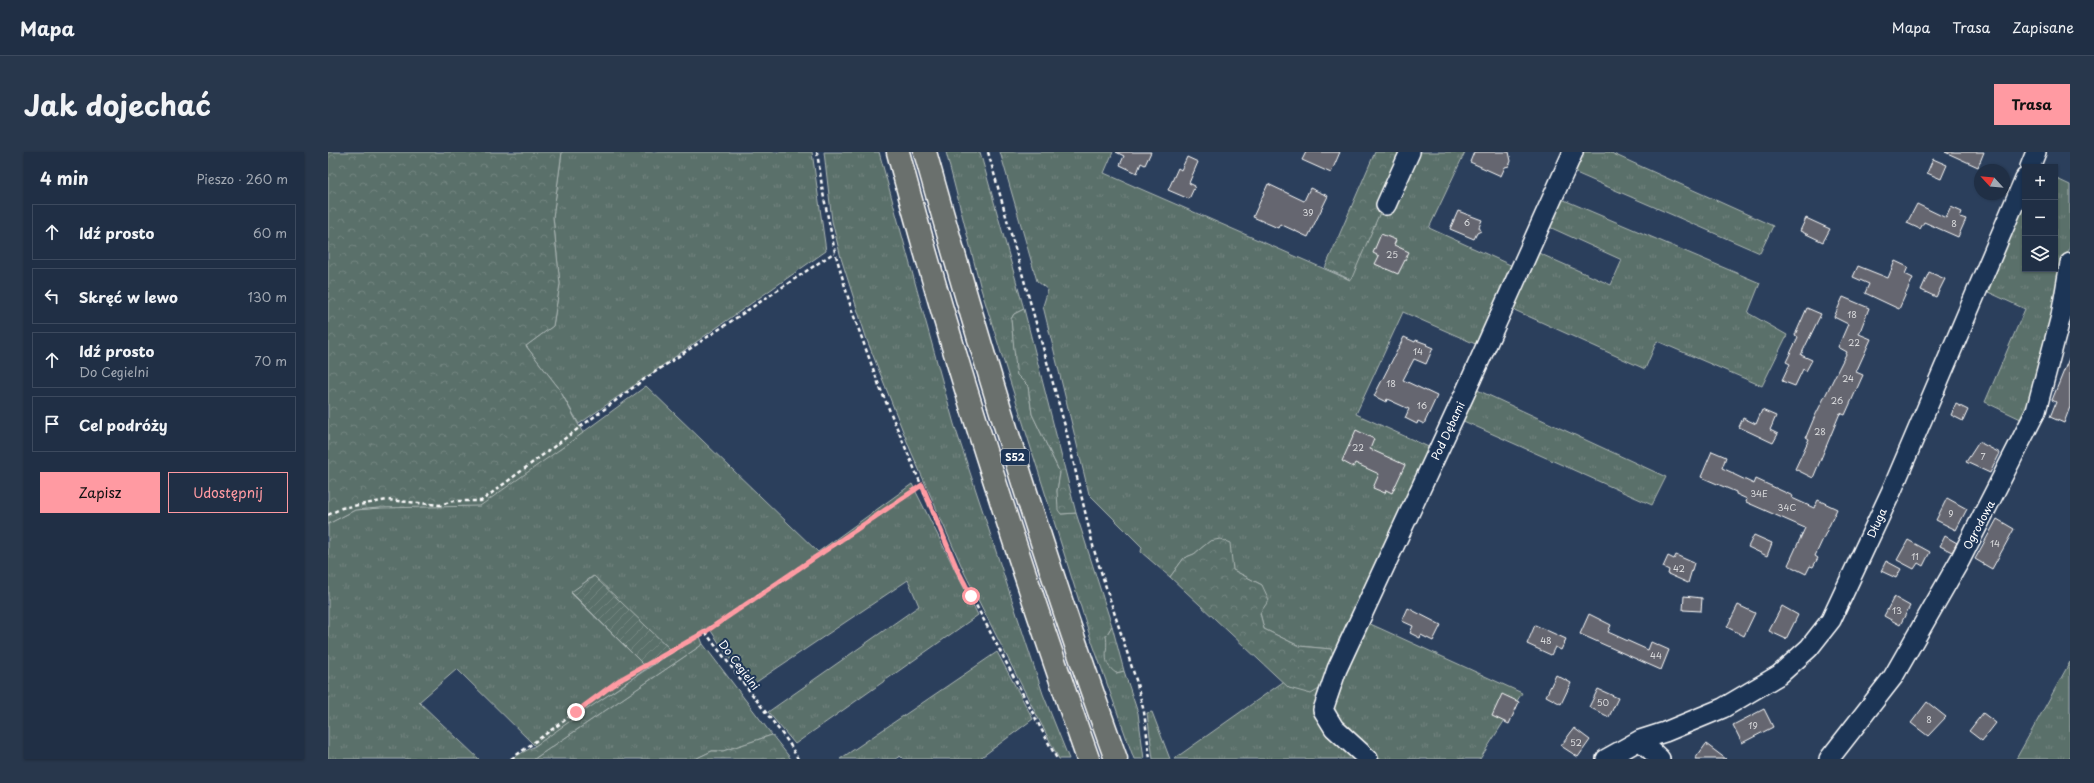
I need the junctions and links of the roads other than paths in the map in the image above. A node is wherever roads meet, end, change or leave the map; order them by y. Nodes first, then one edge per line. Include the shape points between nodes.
1 (898, 152) edge
2 (925, 152) edge
3 (1410, 152) edge
4 (1573, 152) edge
5 (2036, 152) edge
6 (2031, 164) edge
7 (2022, 185) edge
8 (1386, 205) dead end
9 (2070, 263) edge
10 (1640, 740) junction
11 (1088, 759) edge
12 (1116, 759) edge
13 (1368, 759) edge
14 (1606, 759) edge
15 (1660, 759) edge
16 (1829, 759) edge

1 - 11 highway, S52 via 963,382 1015,548
2 - 12 highway, S52 via 954,258 1038,533
3 - 8 street
4 - 13 street, Pod Dębami via 1462,400 1337,669 1323,710 1334,728
5 - 6 street
7 - 10 street, Długa via 1910,448 1831,620 1809,648 1779,675 1723,708
9 - 16 street, Ogrodowa via 2060,321 2033,418 1960,560 1893,677
10 - 14 street, Długa
10 - 15 street

